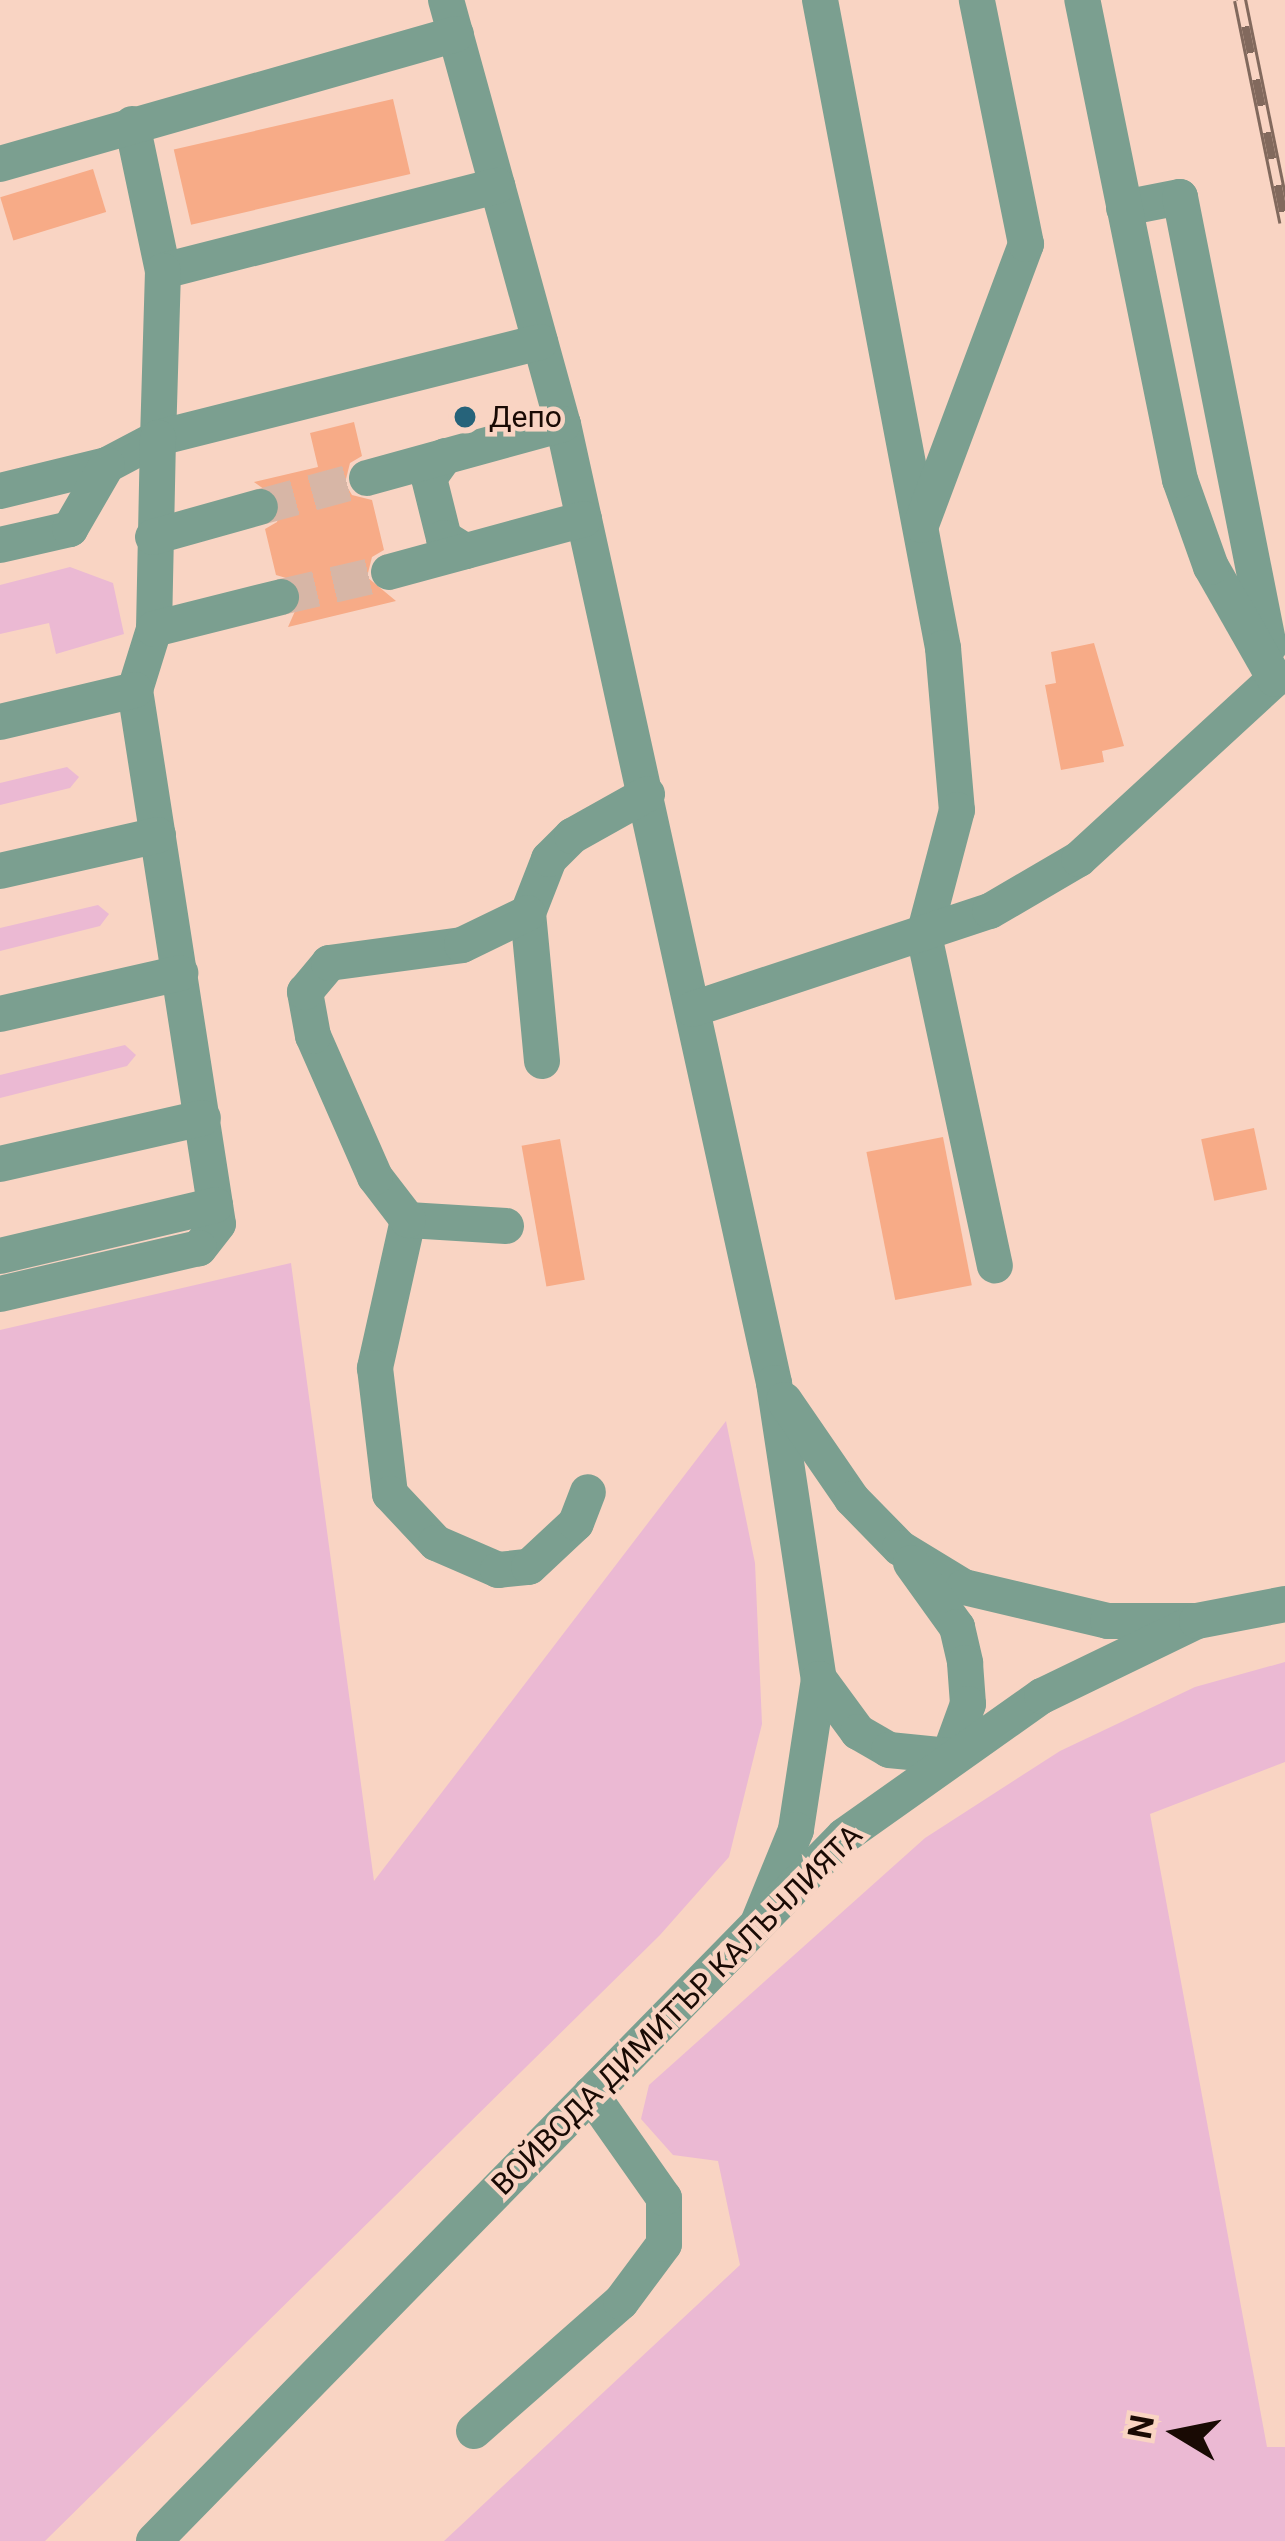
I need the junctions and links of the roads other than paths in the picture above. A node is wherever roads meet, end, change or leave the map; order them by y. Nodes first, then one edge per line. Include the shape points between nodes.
1 (820, 0) edge
2 (977, 0) edge
3 (1082, 0) edge
4 (451, 17) edge
5 (132, 124) junction
6 (0, 164) edge
7 (497, 186) junction
8 (1124, 208) junction
9 (163, 271) junction
10 (540, 342) junction
11 (562, 424) junction
12 (158, 439) junction
13 (445, 456) junction
14 (107, 465) junction
15 (367, 478) tunnel mouth
16 (0, 491) edge
17 (260, 507) tunnel mouth
18 (584, 519) junction
19 (920, 528) junction
20 (154, 537) junction
21 (0, 545) edge
22 (465, 551) junction
23 (389, 572) tunnel mouth
24 (281, 597) tunnel mouth
25 (154, 629) junction
26 (1275, 679) junction
27 (135, 690) junction
28 (0, 722) edge
29 (647, 794) junction
30 (158, 835) junction
31 (0, 871) edge
32 (528, 913) junction
33 (924, 935) junction
34 (180, 973) junction
35 (693, 1009) junction
36 (0, 1014) edge
37 (542, 1061) dead end
38 (203, 1118) junction
39 (0, 1164) edge
40 (215, 1205) junction
41 (408, 1220) junction
42 (506, 1226) dead end
43 (0, 1256) edge
44 (995, 1265) dead end
45 (0, 1294) edge
46 (774, 1383) junction
47 (588, 1492) dead end
48 (900, 1548) junction
49 (1285, 1604) edge
50 (1196, 1621) junction
51 (819, 1679) junction
52 (949, 1756) junction
53 (758, 1923) junction
54 (591, 2094) junction
55 (474, 2431) dead end
56 (154, 2541) edge

1 - 19 street
2 - 19 street via 1025,244
3 - 8 street
4 - 5 street
4 - 7 street
5 - 6 street
5 - 9 street
7 - 9 street
7 - 10 street
8 - 26 street via 1180,479 1211,567
8 - 26 street via 1180,197
9 - 12 street
10 - 11 street
10 - 12 street
11 - 13 street
11 - 18 street
12 - 14 street
12 - 20 street
13 - 15 street
13 - 22 street via 429,478 444,538
14 - 16 street
14 - 21 street via 70,529
17 - 20 street
18 - 22 street
18 - 29 street
19 - 33 street via 943,647 956,810
20 - 25 street
22 - 23 street
24 - 25 street
25 - 27 street
26 - 33 street via 1079,859 990,911
27 - 28 street
27 - 30 street
29 - 32 street via 572,836 549,860
29 - 35 street
30 - 31 street
30 - 34 street
32 - 37 street
32 - 41 street via 462,945 329,964 304,992 313,1036 375,1177
33 - 35 street
33 - 44 street
34 - 36 street
34 - 38 street
35 - 46 street
38 - 39 street
38 - 40 street
40 - 43 street
40 - 45 street via 212,1240 199,1248
41 - 42 street
41 - 47 street via 375,1368 390,1494 436,1543 498,1570 529,1567 577,1522
46 - 48 street via 815,1455
46 - 51 street
48 - 50 street via 964,1587 1040,1610
48 - 52 street via 957,1627 968,1704
49 - 50 street, ВОЙВОДА ДИМИТЪР КАЛЪЧЛИЯТА
50 - 52 street, ВОЙВОДА ДИМИТЪР КАЛЪЧЛИЯТА via 1042,1696
51 - 52 street via 858,1732 889,1750
51 - 53 street via 796,1830
52 - 53 street, ВОЙВОДА ДИМИТЪР КАЛЪЧЛИЯТА via 844,1836
53 - 54 street, ВОЙВОДА ДИМИТЪР КАЛЪЧЛИЯТА
54 - 55 street via 664,2198 664,2244 621,2302
54 - 56 street, ВОЙВОДА ДИМИТЪР КАЛЪЧЛИЯТА

